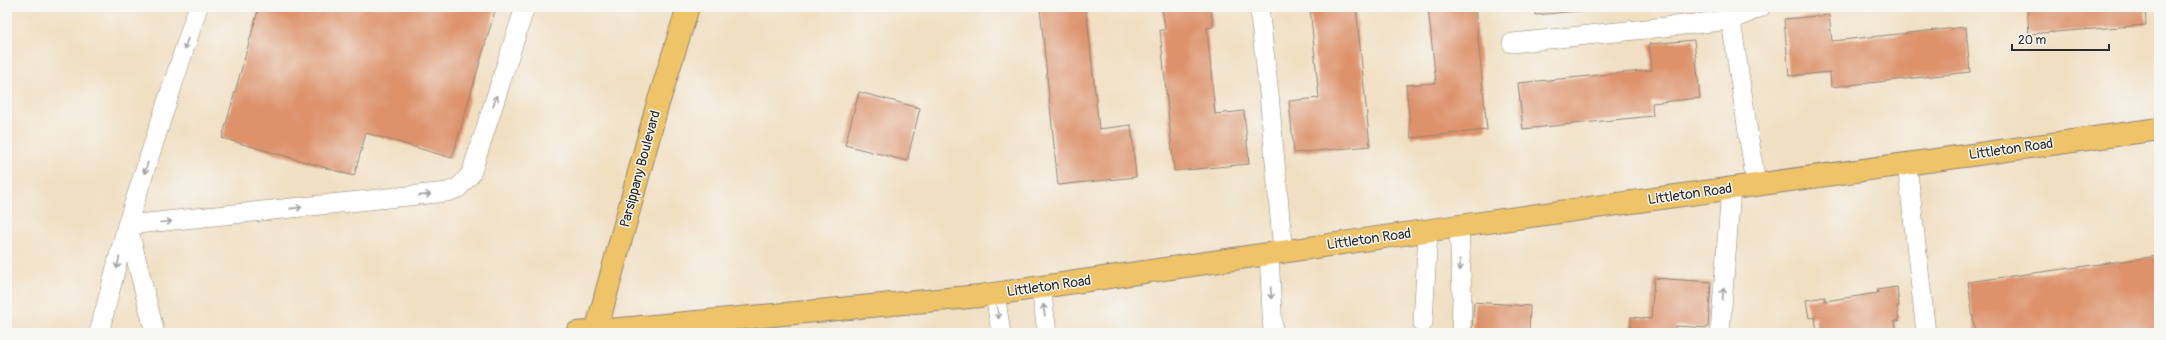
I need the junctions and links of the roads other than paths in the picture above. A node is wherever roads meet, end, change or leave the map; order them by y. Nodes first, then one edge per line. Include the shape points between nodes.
1 (198, 7) edge
2 (525, 7) edge
3 (688, 7) edge
4 (1259, 7) edge
5 (1761, 7) edge
6 (1730, 14) edge
7 (1512, 43) dead end
8 (2159, 129) edge
9 (1907, 164) junction
10 (1756, 184) junction
11 (1731, 188) junction
12 (127, 225) junction
13 (1459, 226) junction
14 (1428, 231) junction
15 (1276, 253) junction
16 (1041, 287) junction
17 (995, 294) junction
18 (1423, 323) dead end
19 (586, 332) edge
20 (100, 333) edge
21 (155, 333) edge
22 (1001, 333) edge
23 (1047, 333) edge
24 (1273, 333) edge
25 (1461, 333) edge
26 (1720, 333) edge
27 (1926, 333) edge

1 -> 12 lane
12 -> 2 lane via 447,192 458,188 471,174
3 - 19 main road, Parsippany Boulevard
4 - 15 lane via 1269,94
5 - 6 lane
6 - 7 lane
6 - 10 lane
8 - 9 main road, Littleton Road
9 - 10 main road, Littleton Road
9 - 27 lane
10 - 11 main road, Littleton Road
11 - 13 main road, Littleton Road
26 -> 11 lane
12 -> 20 lane
12 - 21 lane
13 - 14 main road, Littleton Road
13 -> 25 lane
14 - 15 main road, Littleton Road
14 - 18 lane
15 - 16 main road, Littleton Road
15 -> 24 lane
16 - 17 main road, Littleton Road
23 -> 16 lane
17 - 19 main road, Littleton Road
17 -> 22 lane

